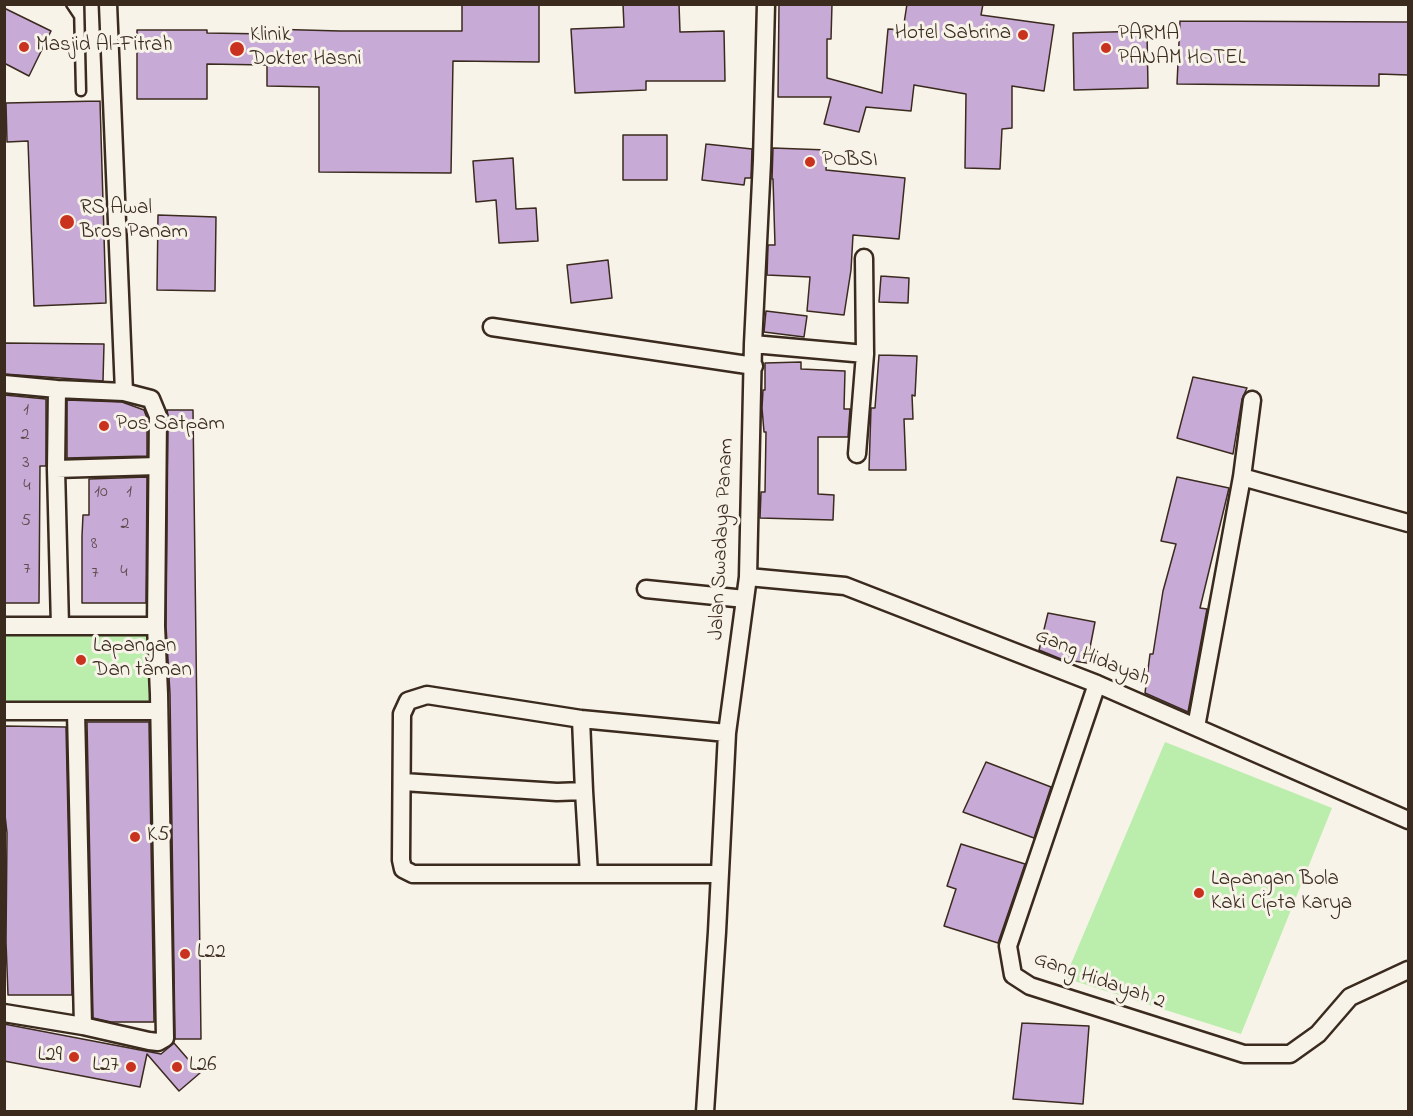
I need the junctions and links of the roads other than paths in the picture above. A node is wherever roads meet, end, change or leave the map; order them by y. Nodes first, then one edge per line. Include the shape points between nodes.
1 (71, 4) edge
2 (79, 4) edge
3 (108, 4) edge
4 (766, 4) edge
5 (80, 17) junction
6 (81, 91) dead end
7 (864, 258) dead end
8 (492, 327) dead end
9 (753, 344) junction
10 (865, 354) junction
11 (754, 366) junction
12 (4, 384) edge
13 (57, 389) junction
14 (124, 392) junction
15 (1252, 400) dead end
16 (857, 454) dead end
17 (157, 466) junction
18 (56, 469) junction
19 (1242, 477) junction
20 (1408, 524) edge
21 (748, 577) junction
22 (645, 589) dead end
23 (745, 598) junction
24 (4, 626) edge
25 (60, 626) junction
26 (156, 626) junction
27 (1097, 684) junction
28 (4, 711) edge
29 (76, 711) junction
30 (159, 711) junction
31 (581, 719) junction
32 (1196, 727) junction
33 (727, 734) junction
34 (403, 782) junction
35 (584, 791) junction
36 (1408, 820) edge
37 (589, 874) junction
38 (720, 874) junction
39 (1408, 970) edge
40 (4, 1013) edge
41 (83, 1026) junction
42 (705, 1112) edge

1 - 5 lane
2 - 5 lane
3 - 14 street
4 - 9 street, Jalan Swadaya Panam
5 - 6 lane
7 - 10 street
8 - 11 street
9 - 10 street
9 - 11 street, Jalan Swadaya Panam
10 - 16 street
11 - 21 street, Jalan Swadaya Panam
12 - 13 street
13 - 14 street
13 - 18 street
14 - 17 street via 151,399 158,416
15 - 19 street
17 - 18 street
17 - 26 street
18 - 25 street
19 - 20 street
19 - 32 street
21 - 23 street, Jalan Swadaya Panam
21 - 27 street, Gang Hidayah via 845,586
22 - 23 street
23 - 33 street, Jalan Swadaya Panam
24 - 25 street
25 - 26 street
26 - 30 street
27 - 32 street, Gang Hidayah
27 - 39 street, Gang Hidayah 2 via 1008,946 1013,975 1030,986 1244,1054 1290,1054 1318,1034 1350,997
28 - 29 street
29 - 30 street
29 - 41 street
30 - 41 street via 165,1038 150,1041
31 - 33 street
31 - 34 street via 427,695 408,700 402,714
31 - 35 street
32 - 36 street, Gang Hidayah
33 - 38 street, Jalan Swadaya Panam
34 - 35 street
34 - 37 street via 401,861 403,869 413,874
35 - 37 street
37 - 38 street
38 - 42 street, Jalan Swadaya Panam
40 - 41 street

